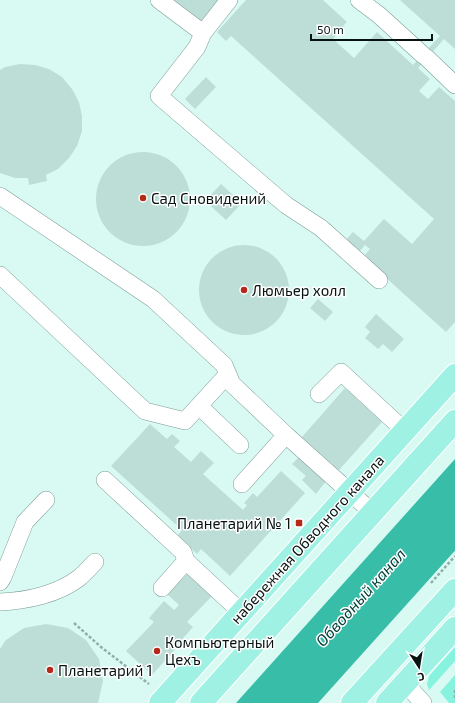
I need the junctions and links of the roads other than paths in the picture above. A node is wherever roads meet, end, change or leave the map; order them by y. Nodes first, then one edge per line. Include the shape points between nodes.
1 (159, 0) edge
2 (229, 0) edge
3 (358, 0) edge
4 (203, 33) junction
5 (455, 85) edge
6 (3, 203) edge
7 (0, 275) edge
8 (379, 280) dead end
9 (228, 374) junction
10 (455, 376) edge
11 (319, 394) dead end
12 (199, 406) junction
13 (455, 421) edge
14 (405, 431) junction
15 (286, 435) junction
16 (240, 445) dead end
17 (105, 480) dead end
18 (242, 484) dead end
19 (349, 492) junction
20 (46, 500) dead end
21 (372, 512) junction
22 (186, 561) junction
23 (95, 562) dead end
24 (0, 582) edge
25 (162, 588) dead end
26 (455, 590) edge
27 (0, 602) edge
28 (241, 612) junction
29 (455, 628) edge
30 (405, 683) junction
31 (160, 703) edge
32 (201, 703) edge
33 (352, 703) edge
34 (387, 703) edge
35 (422, 703) edge

1 - 4 street
2 - 4 street
3 - 5 street via 379,15
4 - 8 street via 197,47 160,96 286,205 321,228
6 - 9 street via 153,300 224,365
7 - 12 street via 145,411 185,421
9 - 12 street
9 - 15 street via 232,384
10 - 14 main road, набережная Обводного канала
11 - 14 street via 341,372
12 - 16 street
13 - 21 main road, набережная Обводного канала
14 - 19 main road, набережная Обводного канала
15 - 18 street
15 - 19 street
17 - 22 street via 183,552
19 - 21 street
19 - 28 main road, набережная Обводного канала
20 - 24 street via 25,522
21 - 32 main road, набережная Обводного канала
22 - 25 street
22 - 28 street
23 - 27 street via 79,578 61,589 48,594
26 - 33 main road
28 - 31 main road, набережная Обводного канала
29 - 30 main road
30 - 34 main road
30 - 35 street

